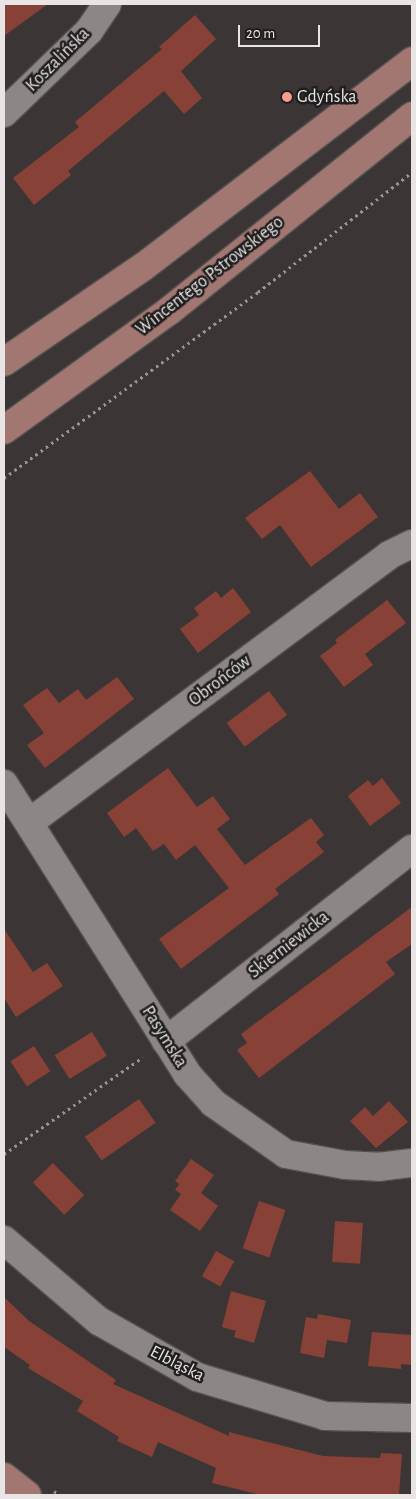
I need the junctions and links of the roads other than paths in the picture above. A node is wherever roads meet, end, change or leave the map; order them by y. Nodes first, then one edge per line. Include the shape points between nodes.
1 (107, 4) edge
2 (412, 61) edge
3 (4, 113) edge
4 (412, 116) edge
5 (4, 362) edge
6 (4, 430) edge
7 (412, 544) edge
8 (4, 784) edge
9 (30, 822) junction
10 (412, 848) edge
11 (166, 1041) junction
12 (412, 1163) edge
13 (4, 1240) edge
14 (412, 1418) edge
15 (4, 1477) edge
16 (27, 1495) edge

1 - 3 street, Koszalińska via 89,31
2 - 5 main road via 143,267
4 - 6 main road, Wincentego Pstrowskiego via 169,311
7 - 9 street, Obrońców via 389,555
8 - 9 street, Pasymska
9 - 11 street, Pasymska
10 - 11 street, Skierniewicka
11 - 12 street, Pasymska via 187,1074 213,1103 286,1154 345,1165 378,1167
13 - 14 street, Elbląska via 99,1321 197,1377 325,1416
15 - 16 main road

